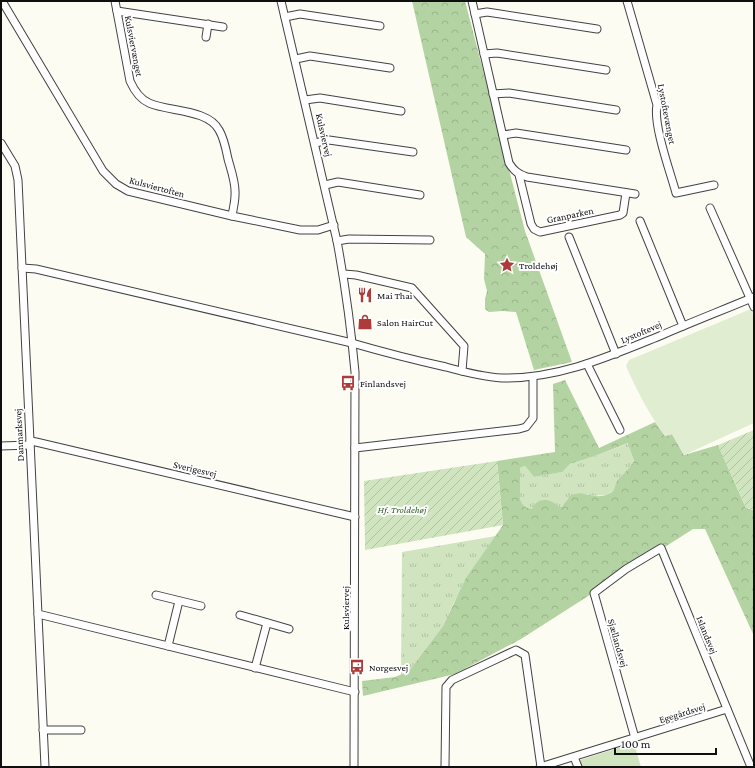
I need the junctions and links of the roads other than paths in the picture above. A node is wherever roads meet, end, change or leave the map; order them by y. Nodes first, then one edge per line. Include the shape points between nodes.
1 (2, 1) edge
2 (115, 1) edge
3 (281, 1) edge
4 (472, 1) edge
5 (627, 1) edge
6 (117, 11) junction
7 (475, 14) junction
8 (285, 16) junction
9 (208, 24) junction
10 (380, 26) dead end
11 (223, 27) dead end
12 (597, 29) dead end
13 (206, 36) dead end
14 (484, 54) junction
15 (296, 59) junction
16 (390, 68) dead end
17 (606, 70) dead end
18 (493, 94) junction
19 (305, 100) junction
20 (616, 110) dead end
21 (401, 111) dead end
22 (503, 134) junction
23 (1, 143) edge
24 (315, 143) junction
25 (626, 150) dead end
26 (413, 152) dead end
27 (519, 175) junction
28 (714, 184) dead end
29 (325, 185) junction
30 (626, 193) junction
31 (635, 194) dead end
32 (420, 195) dead end
33 (710, 208) dead end
34 (232, 216) junction
35 (640, 221) dead end
36 (334, 225) junction
37 (569, 237) dead end
38 (430, 240) dead end
39 (338, 241) junction
40 (22, 268) junction
41 (344, 274) junction
42 (752, 298) edge
43 (754, 307) edge
44 (683, 326) junction
45 (352, 342) junction
46 (616, 354) junction
47 (587, 364) junction
48 (462, 371) junction
49 (533, 377) junction
50 (620, 430) dead end
51 (30, 443) junction
52 (1, 446) edge
53 (355, 448) junction
54 (355, 517) junction
55 (626, 568) joint
56 (156, 595) dead end
57 (179, 600) junction
58 (201, 606) dead end
59 (38, 614) junction
60 (240, 615) dead end
61 (267, 623) junction
62 (289, 628) dead end
63 (168, 646) junction
64 (255, 668) junction
65 (355, 692) junction
66 (727, 710) junction
67 (43, 730) junction
68 (81, 730) dead end
69 (634, 738) junction
70 (574, 757) junction
71 (752, 764) edge
72 (44, 767) edge
73 (354, 767) edge
74 (444, 767) edge
75 (540, 767) edge
76 (578, 767) edge

1 - 34 street, Kulsviertoften via 103,171 116,184 128,191
2 - 6 street, Kulsviervænget
3 - 8 street, Kulsviervej
4 - 7 street, Granparken
5 - 28 street, Lystoftevænget via 657,104 661,141 676,193
6 - 9 street, Kulsviervænget
6 - 34 street, Kulsviervænget via 130,81 135,91 150,104 203,117 219,129 235,188
7 - 12 street via 487,12
7 - 14 street, Granparken
8 - 10 street via 300,14
8 - 15 street, Kulsviervej
9 - 11 street, Kulsviervænget
9 - 13 street
14 - 17 street via 497,53
14 - 18 street, Granparken
15 - 16 street via 310,56
15 - 19 street, Kulsviervej
18 - 20 street via 509,94
18 - 22 street, Granparken
19 - 21 street via 320,98
19 - 24 street, Kulsviervej
22 - 25 street via 516,133
22 - 27 street, Granparken via 509,163
23 - 40 street, Danmarksvej via 15,166 18,180
24 - 26 street via 329,140
24 - 29 street, Kulsviervej
27 - 30 street
27 - 30 street, Granparken via 531,224 540,232 620,215 623,213
29 - 32 street via 338,182
29 - 36 street, Kulsviervej
30 - 31 street
33 - 42 street
34 - 36 street, Kulsviertoften via 300,230 318,230
35 - 44 street
36 - 39 street, Kulsviervej
37 - 46 street
38 - 39 street
39 - 41 street, Kulsviervej
40 - 45 street via 36,269
40 - 51 street, Danmarksvej
41 - 45 street, Kulsviervej
41 - 48 street via 412,288 464,346
42 - 43 street
42 - 44 street, Lystoftevej
44 - 46 street, Lystoftevej
45 - 48 street, Lystoftevej
45 - 53 street, Kulsviervej via 355,372
46 - 47 street, Lystoftevej
47 - 49 street, Lystoftevej
47 - 50 street
48 - 49 street, Lystoftevej via 500,378
49 - 53 street via 533,418 526,427
51 - 52 street, Sverigesvej
51 - 54 street, Sverigesvej via 51,445
51 - 59 street, Danmarksvej
53 - 54 street, Kulsviervej
54 - 65 street, Kulsviervej
55 - 66 street, Islandsvej via 661,548
55 - 69 street, Sjællandsvej via 594,593
56 - 57 street
57 - 58 street
57 - 63 street
59 - 63 street
59 - 67 street, Danmarksvej
60 - 61 street
61 - 62 street
61 - 64 street
63 - 64 street
64 - 65 street
65 - 73 street, Kulsviervej
66 - 69 street, Egegårdsvej
66 - 71 street, Islandsvej
67 - 68 street
67 - 72 street, Danmarksvej
69 - 70 street, Egegårdsvej
70 - 75 street, Egegårdsvej
70 - 76 street
74 - 75 street via 446,687 452,680 516,650 525,654

